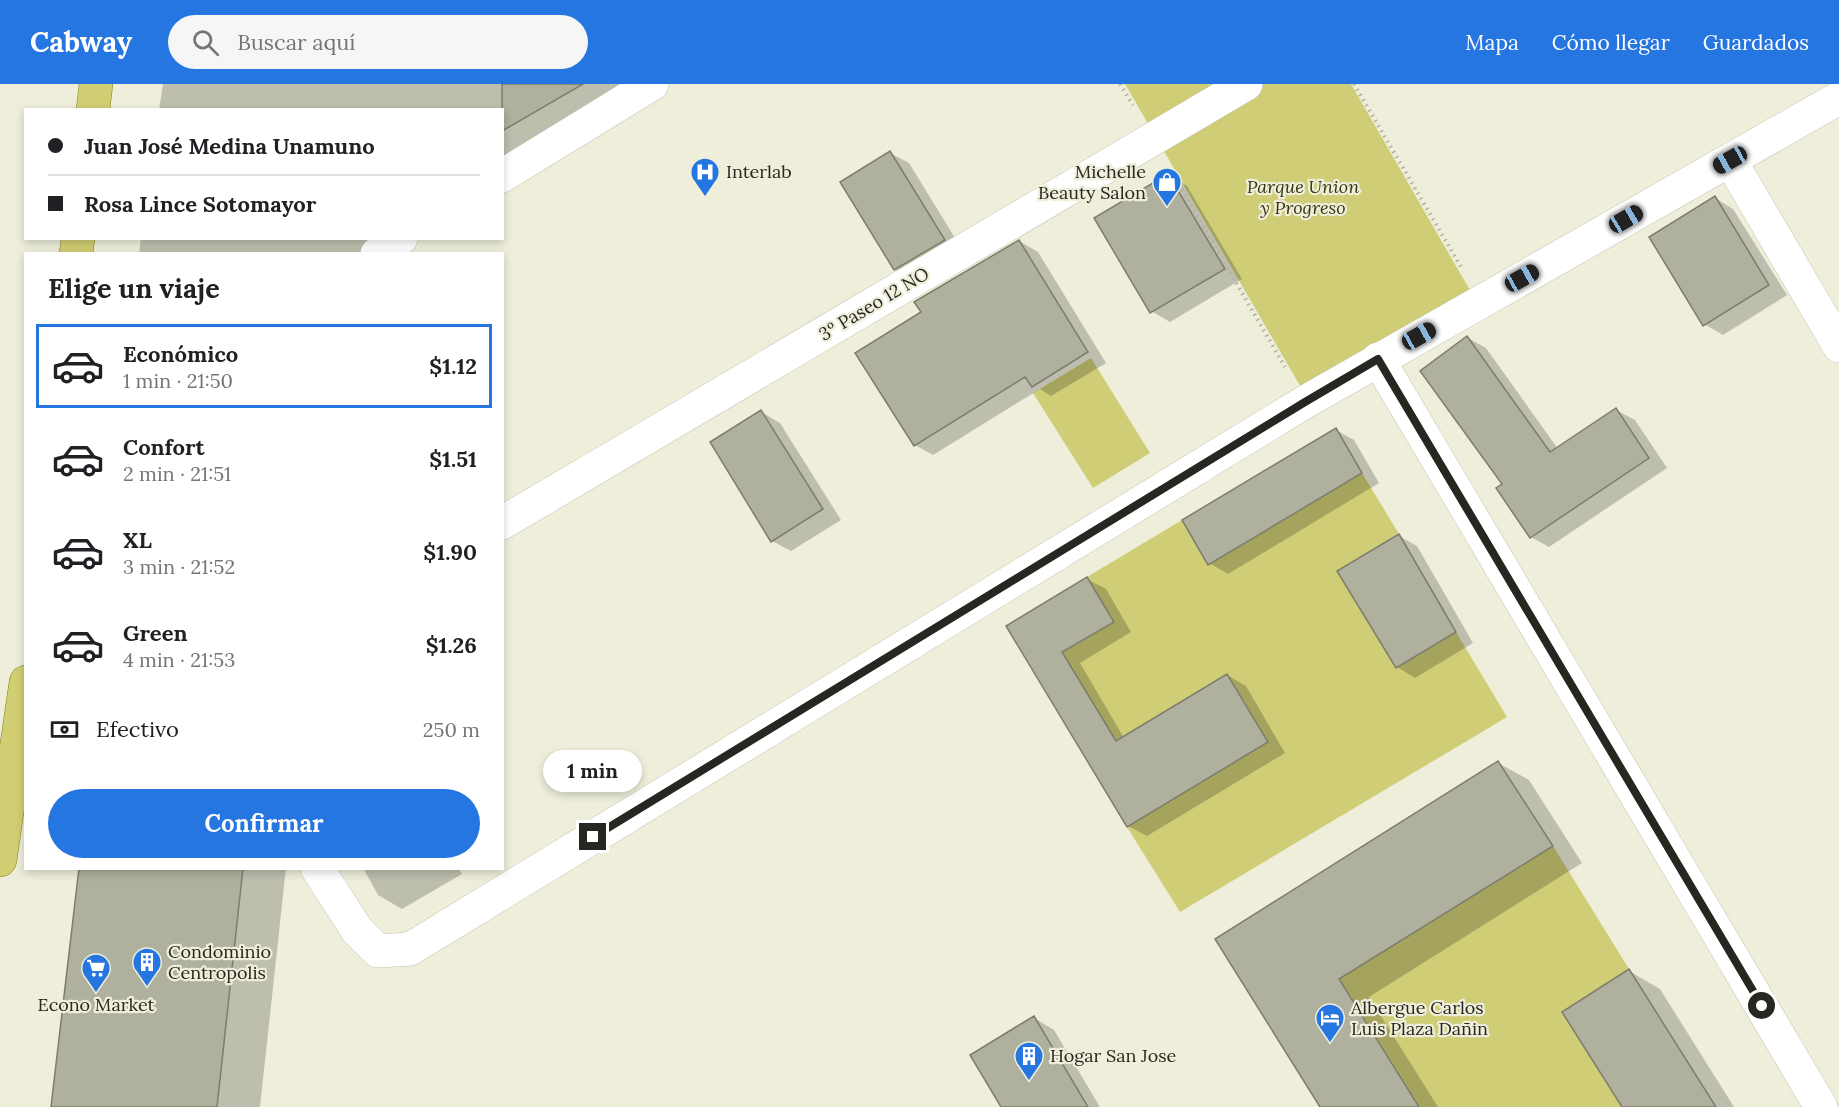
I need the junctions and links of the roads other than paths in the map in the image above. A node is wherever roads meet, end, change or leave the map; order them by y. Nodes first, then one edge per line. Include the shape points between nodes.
1 (96, 84) edge
2 (652, 84) edge
3 (1245, 84) edge
4 (1839, 98) edge
5 (93, 108) edge
6 (1730, 160) junction
7 (504, 175) edge
8 (398, 240) edge
9 (380, 252) edge
10 (1839, 345) edge
11 (1378, 359) junction
12 (504, 522) edge
13 (24, 706) edge
14 (22, 731) edge
15 (0, 860) edge
16 (319, 870) edge
17 (1821, 1107) edge

1 - 5 main road
2 - 7 street
3 - 12 street, 3º Paseo 12 NO
4 - 6 street
6 - 10 street
6 - 11 street
8 - 9 street
11 - 16 street via 410,949 378,951 357,930
11 - 17 street
13 - 14 main road
14 - 15 main road

